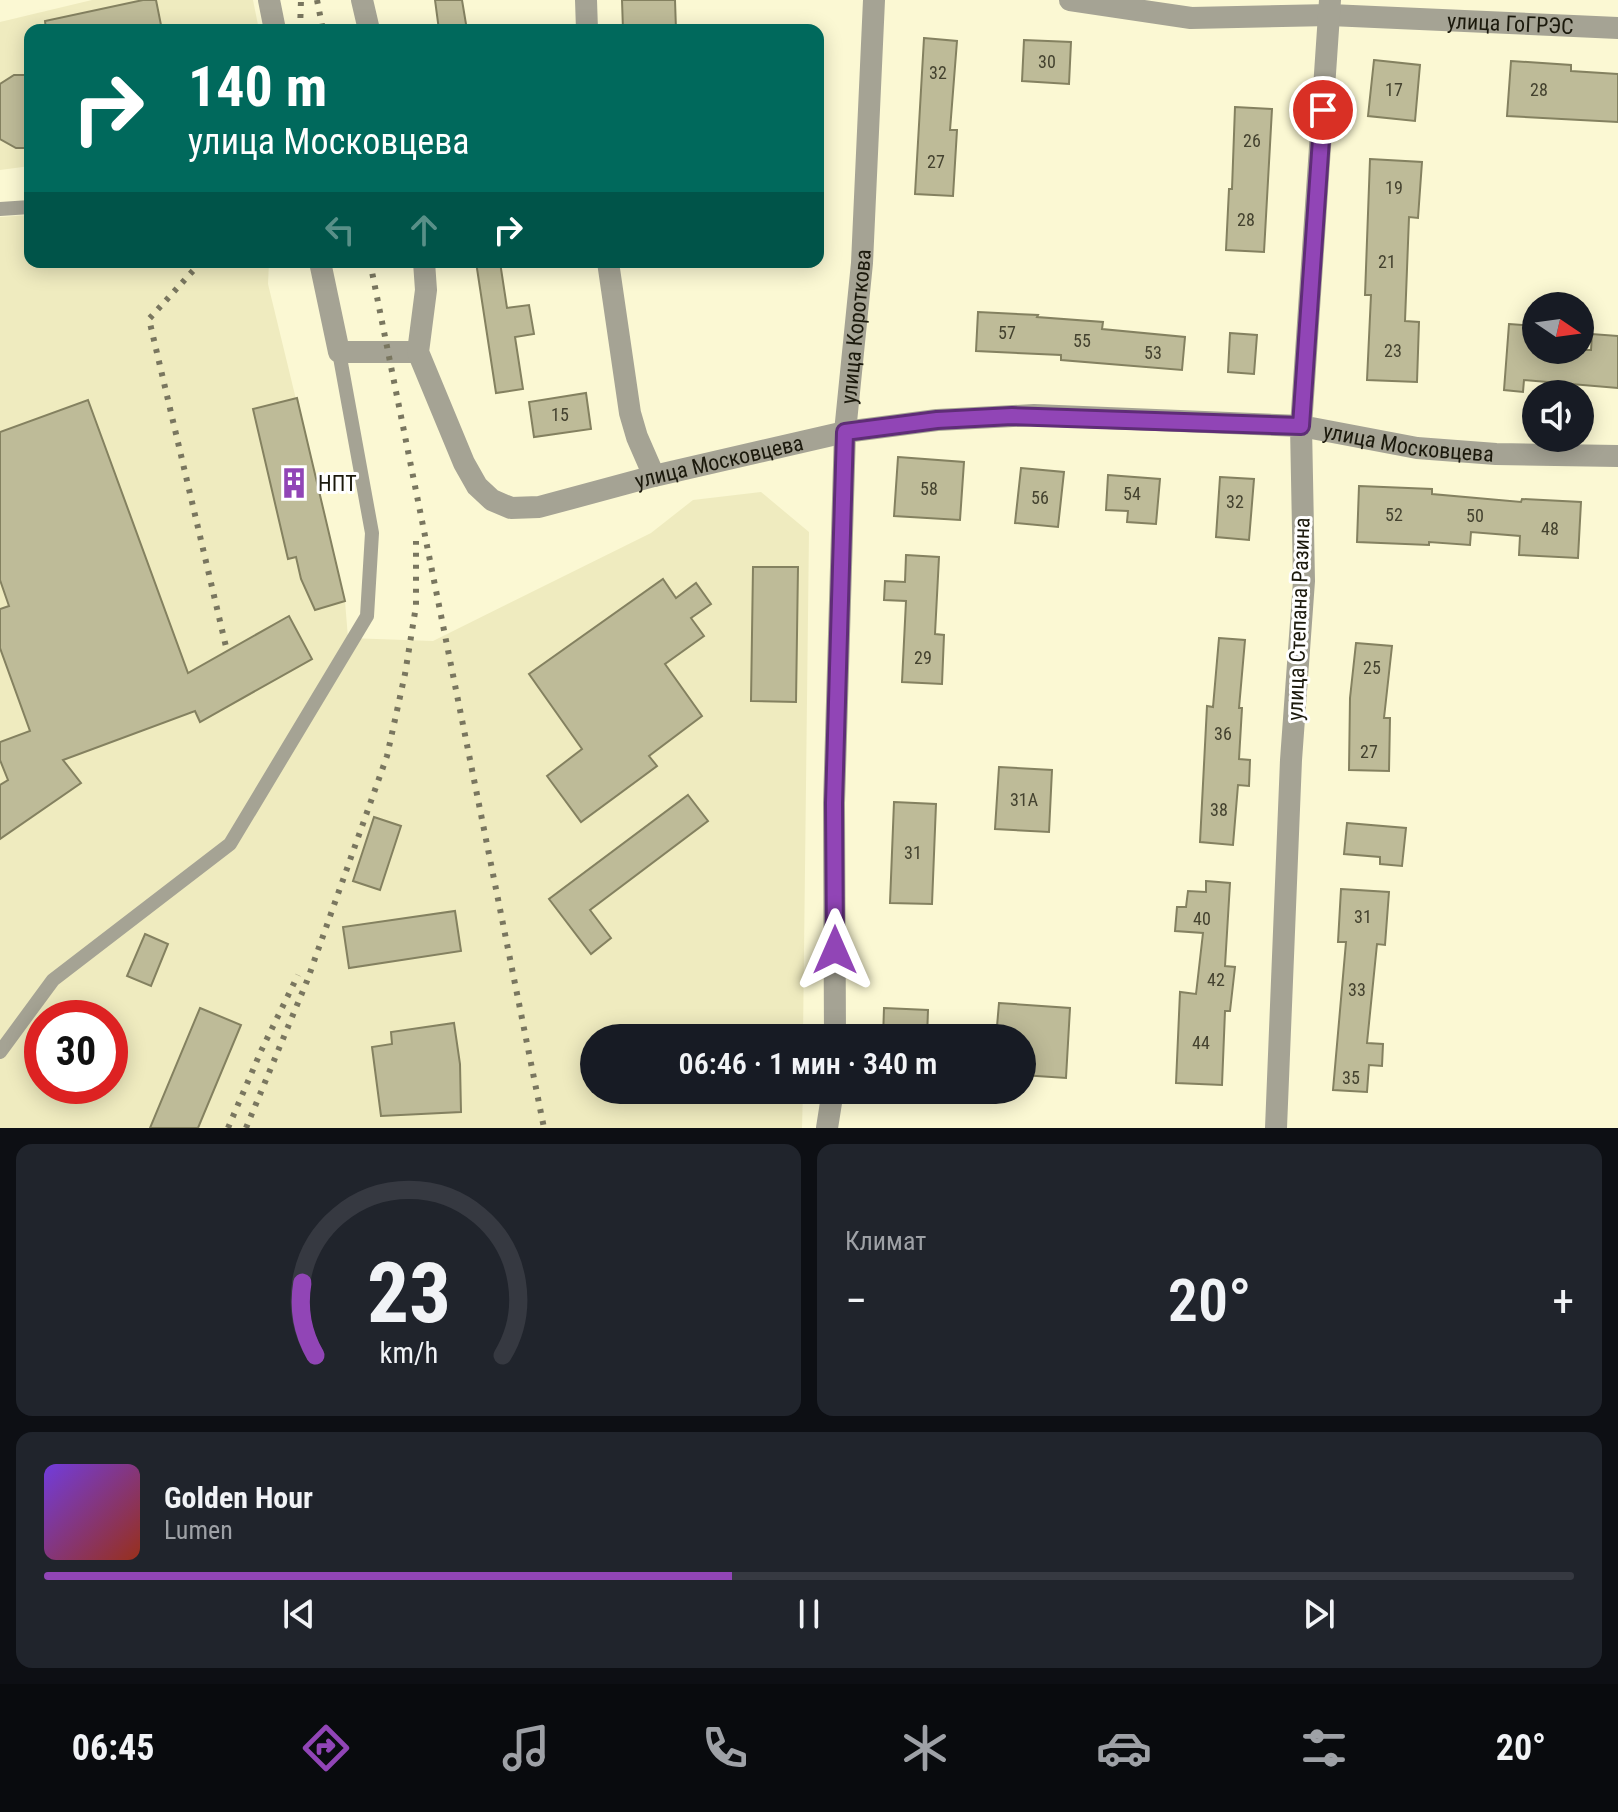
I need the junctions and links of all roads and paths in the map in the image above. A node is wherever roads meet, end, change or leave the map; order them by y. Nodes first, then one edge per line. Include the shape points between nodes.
1 (269, 0) edge
2 (362, 0) edge
3 (586, 0) edge
4 (874, 0) edge
5 (1070, 0) edge
6 (1330, 7) edge
7 (274, 24) edge
8 (368, 24) edge
9 (587, 24) edge
10 (1618, 28) edge
11 (24, 207) edge
12 (0, 209) edge
13 (321, 268) edge
14 (424, 268) edge
15 (609, 268) edge
16 (339, 352) junction
17 (418, 352) junction
18 (1301, 426) junction
19 (845, 432) junction
20 (1618, 456) edge
21 (654, 476) junction
22 (835, 1024) edge
23 (0, 1052) edge
24 (831, 1104) edge
25 (827, 1128) edge
26 (1276, 1128) edge

1 - 7 street
2 - 8 street
3 - 9 street
4 - 19 street, улица Короткова via 862,263
5 - 6 street, улица ГоГРЭС via 1191,18
6 - 10 street, улица ГоГРЭС
6 - 18 street, улица Степана Разина
11 - 12 lane
13 - 16 street
14 - 17 street
15 - 21 street via 630,413
16 - 17 street
16 - 23 lane via 372,533 367,616 230,844 53,980
17 - 21 street, улица Московцева via 464,463 492,500 511,508 539,507
18 - 19 street, улица Московцева via 1034,415
18 - 20 street, улица Московцева via 1417,448
18 - 26 street, улица Степана Разина via 1304,581
19 - 21 street, улица Московцева
19 - 22 street, улица Короткова via 834,803
24 - 25 street

